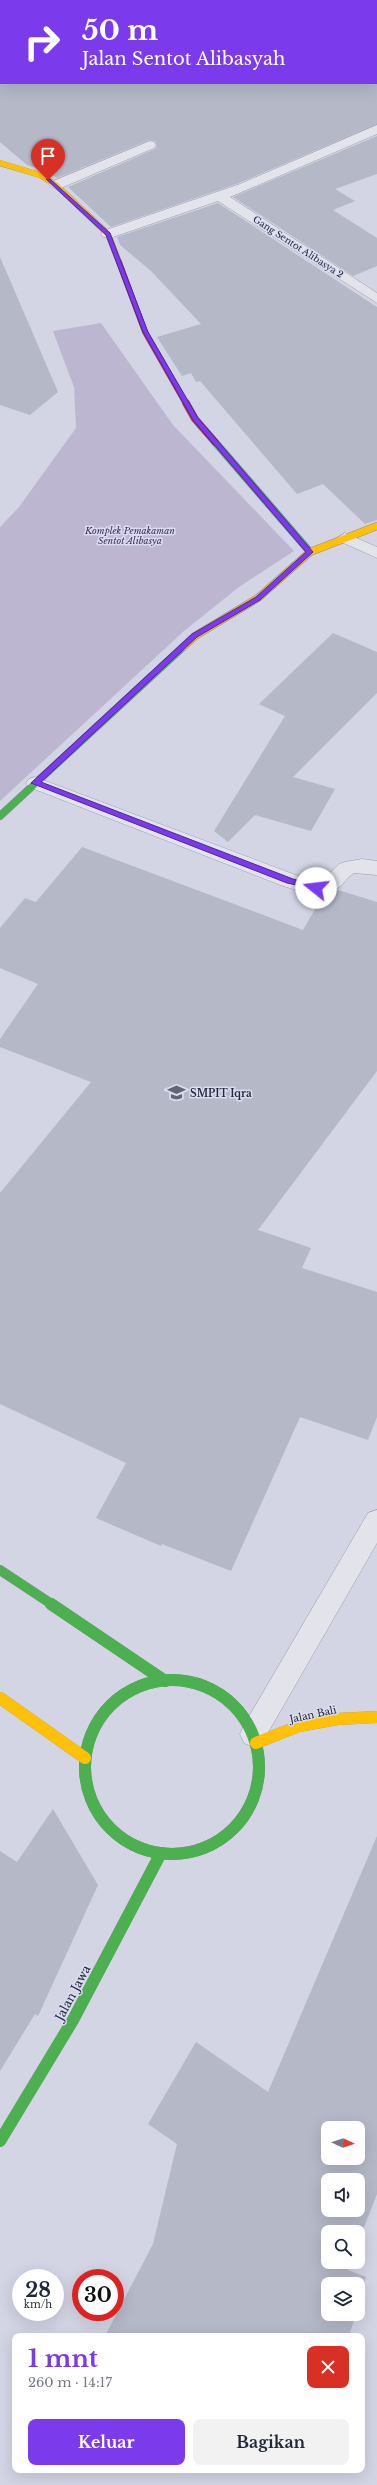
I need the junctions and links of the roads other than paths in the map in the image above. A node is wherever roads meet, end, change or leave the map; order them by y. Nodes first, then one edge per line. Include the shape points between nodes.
1 (377, 129) edge
2 (150, 145) dead end
3 (0, 162) edge
4 (56, 186) junction
5 (219, 196) junction
6 (108, 234) junction
7 (377, 299) edge
8 (377, 526) edge
9 (345, 538) junction
10 (310, 552) junction
11 (377, 553) edge
12 (35, 783) junction
13 (0, 816) edge
14 (377, 868) edge
15 (377, 1521) edge
16 (0, 1570) edge
17 (165, 1681) junction
18 (0, 1698) edge
19 (377, 1717) edge
20 (254, 1739) junction
21 (85, 1758) junction
22 (161, 1853) junction
23 (0, 2141) edge

1 - 5 street via 324,154
2 - 4 street
3 - 4 street via 40,175
4 - 6 street
5 - 6 street via 166,217
5 - 7 street, Gang Sentot Alibasya 2
6 - 10 street via 146,332 195,419
8 - 9 street
9 - 10 street
9 - 11 street
10 - 12 street via 258,598 195,636
12 - 13 street
12 - 14 street via 290,881 316,888 330,884 343,870 352,865
15 - 20 street via 326,1606
16 - 17 street
17 - 20 street via 186,1681 208,1688 232,1705 242,1716
17 - 21 street via 143,1686 124,1695 107,1710 92,1731
18 - 21 street
19 - 20 street, Jalan Bali via 337,1719 299,1726
20 - 22 street via 259,1763 257,1784 250,1805 239,1822 223,1837 204,1847 183,1854
21 - 22 street via 85,1784 95,1810 112,1831 134,1847
22 - 23 street, Jalan Jawa via 73,2020

